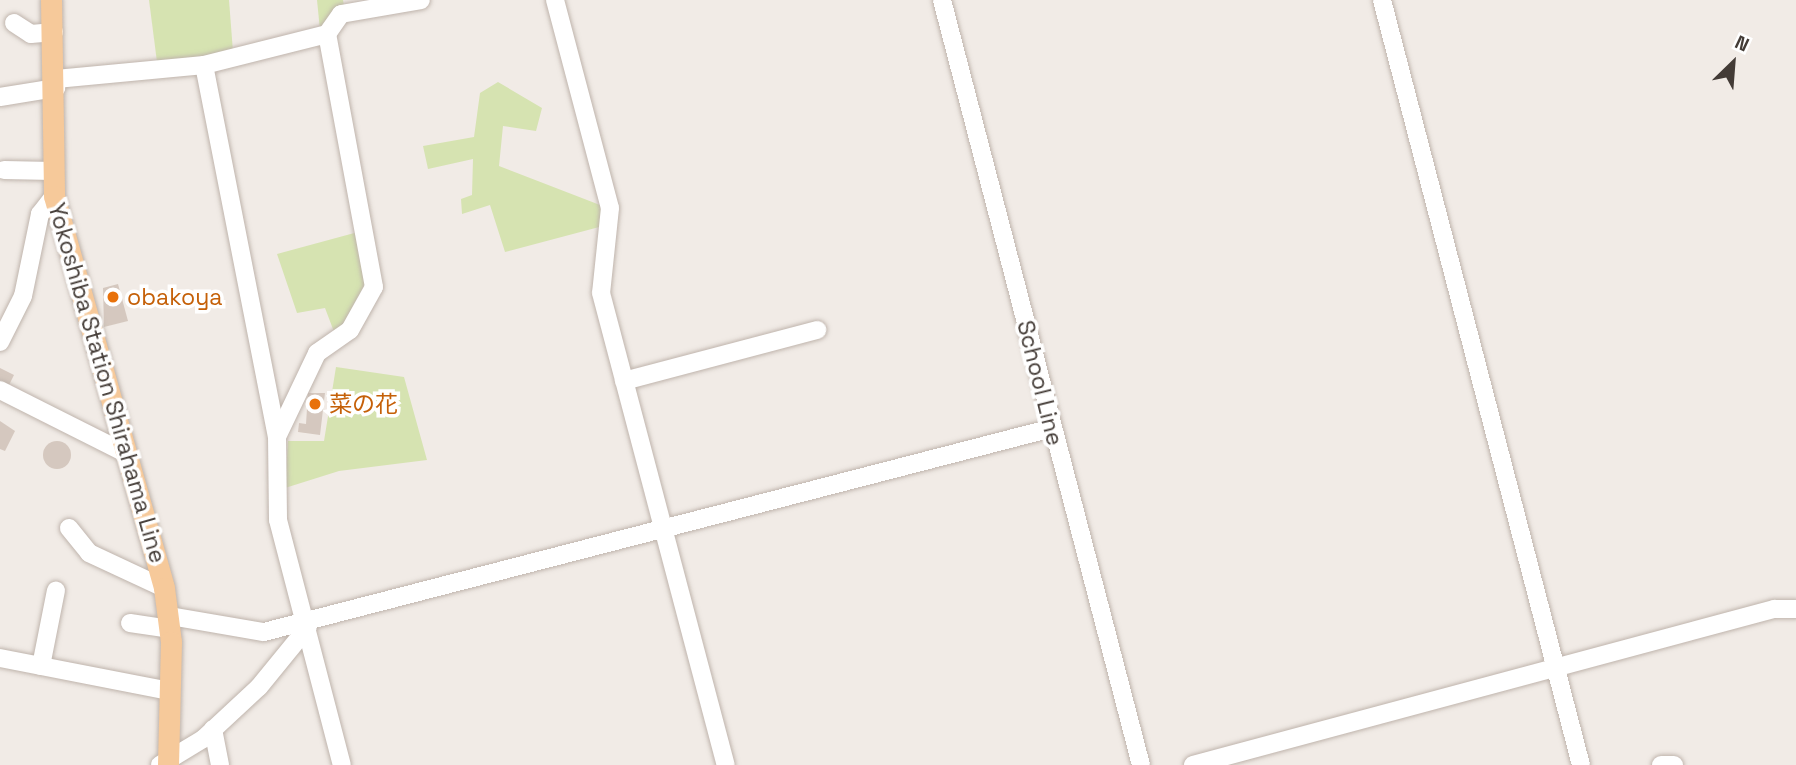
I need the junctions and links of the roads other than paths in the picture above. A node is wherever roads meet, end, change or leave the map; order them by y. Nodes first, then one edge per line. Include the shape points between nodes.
1 (51, 0) edge
2 (422, 0) edge
3 (555, 0) edge
4 (942, 0) edge
5 (1382, 0) edge
6 (379, 2) edge
7 (14, 23) dead end
8 (54, 32) junction
9 (327, 34) junction
10 (204, 65) junction
11 (56, 84) junction
12 (0, 97) edge
13 (4, 170) dead end
14 (53, 172) junction
15 (54, 197) junction
16 (817, 330) dead end
17 (0, 342) edge
18 (624, 380) junction
19 (0, 390) edge
20 (1052, 428) junction
21 (277, 437) junction
22 (125, 453) junction
23 (69, 528) dead end
24 (663, 528) junction
25 (164, 588) junction
26 (56, 590) dead end
27 (1796, 609) edge
28 (170, 622) junction
29 (130, 623) dead end
30 (307, 624) junction
31 (0, 658) edge
32 (41, 666) junction
33 (1557, 670) junction
34 (169, 691) junction
35 (213, 729) junction
36 (165, 764) edge
37 (220, 765) edge
38 (342, 765) edge
39 (726, 765) edge
40 (1141, 765) edge
41 (1193, 765) edge
42 (1581, 765) edge
43 (1661, 765) edge
44 (1674, 765) edge

1 - 8 main road, Yokoshiba Station Shirahama Line
2 - 6 street
3 - 18 street via 610,208 601,293
4 - 20 street, School Line
5 - 33 street
6 - 9 street via 341,14
7 - 8 street via 31,34
8 - 11 main road, Yokoshiba Station Shirahama Line
9 - 10 street
9 - 21 street via 374,286 350,330 317,353
10 - 11 street
10 - 21 street
11 - 12 street
11 - 14 main road, Yokoshiba Station Shirahama Line
13 - 14 street
14 - 15 main road, Yokoshiba Station Shirahama Line
15 - 17 street via 40,214 23,296
15 - 22 main road, Yokoshiba Station Shirahama Line
16 - 18 street
18 - 24 street
19 - 22 street
20 - 24 street
20 - 40 street, School Line
21 - 30 street via 278,520
22 - 25 main road, Yokoshiba Station Shirahama Line
23 - 25 street via 89,553
24 - 30 street
24 - 39 street
25 - 28 main road, Yokoshiba Station Shirahama Line
26 - 32 street
27 - 33 street via 1774,609
28 - 29 street
28 - 30 street via 264,632
28 - 34 main road, Yokoshiba Station Shirahama Line
30 - 35 street via 259,687
30 - 38 street
31 - 32 street
32 - 34 street
33 - 41 street
33 - 42 street
34 - 36 main road, Yokoshiba Station Shirahama Line
35 - 36 street
35 - 37 street
43 - 44 street

